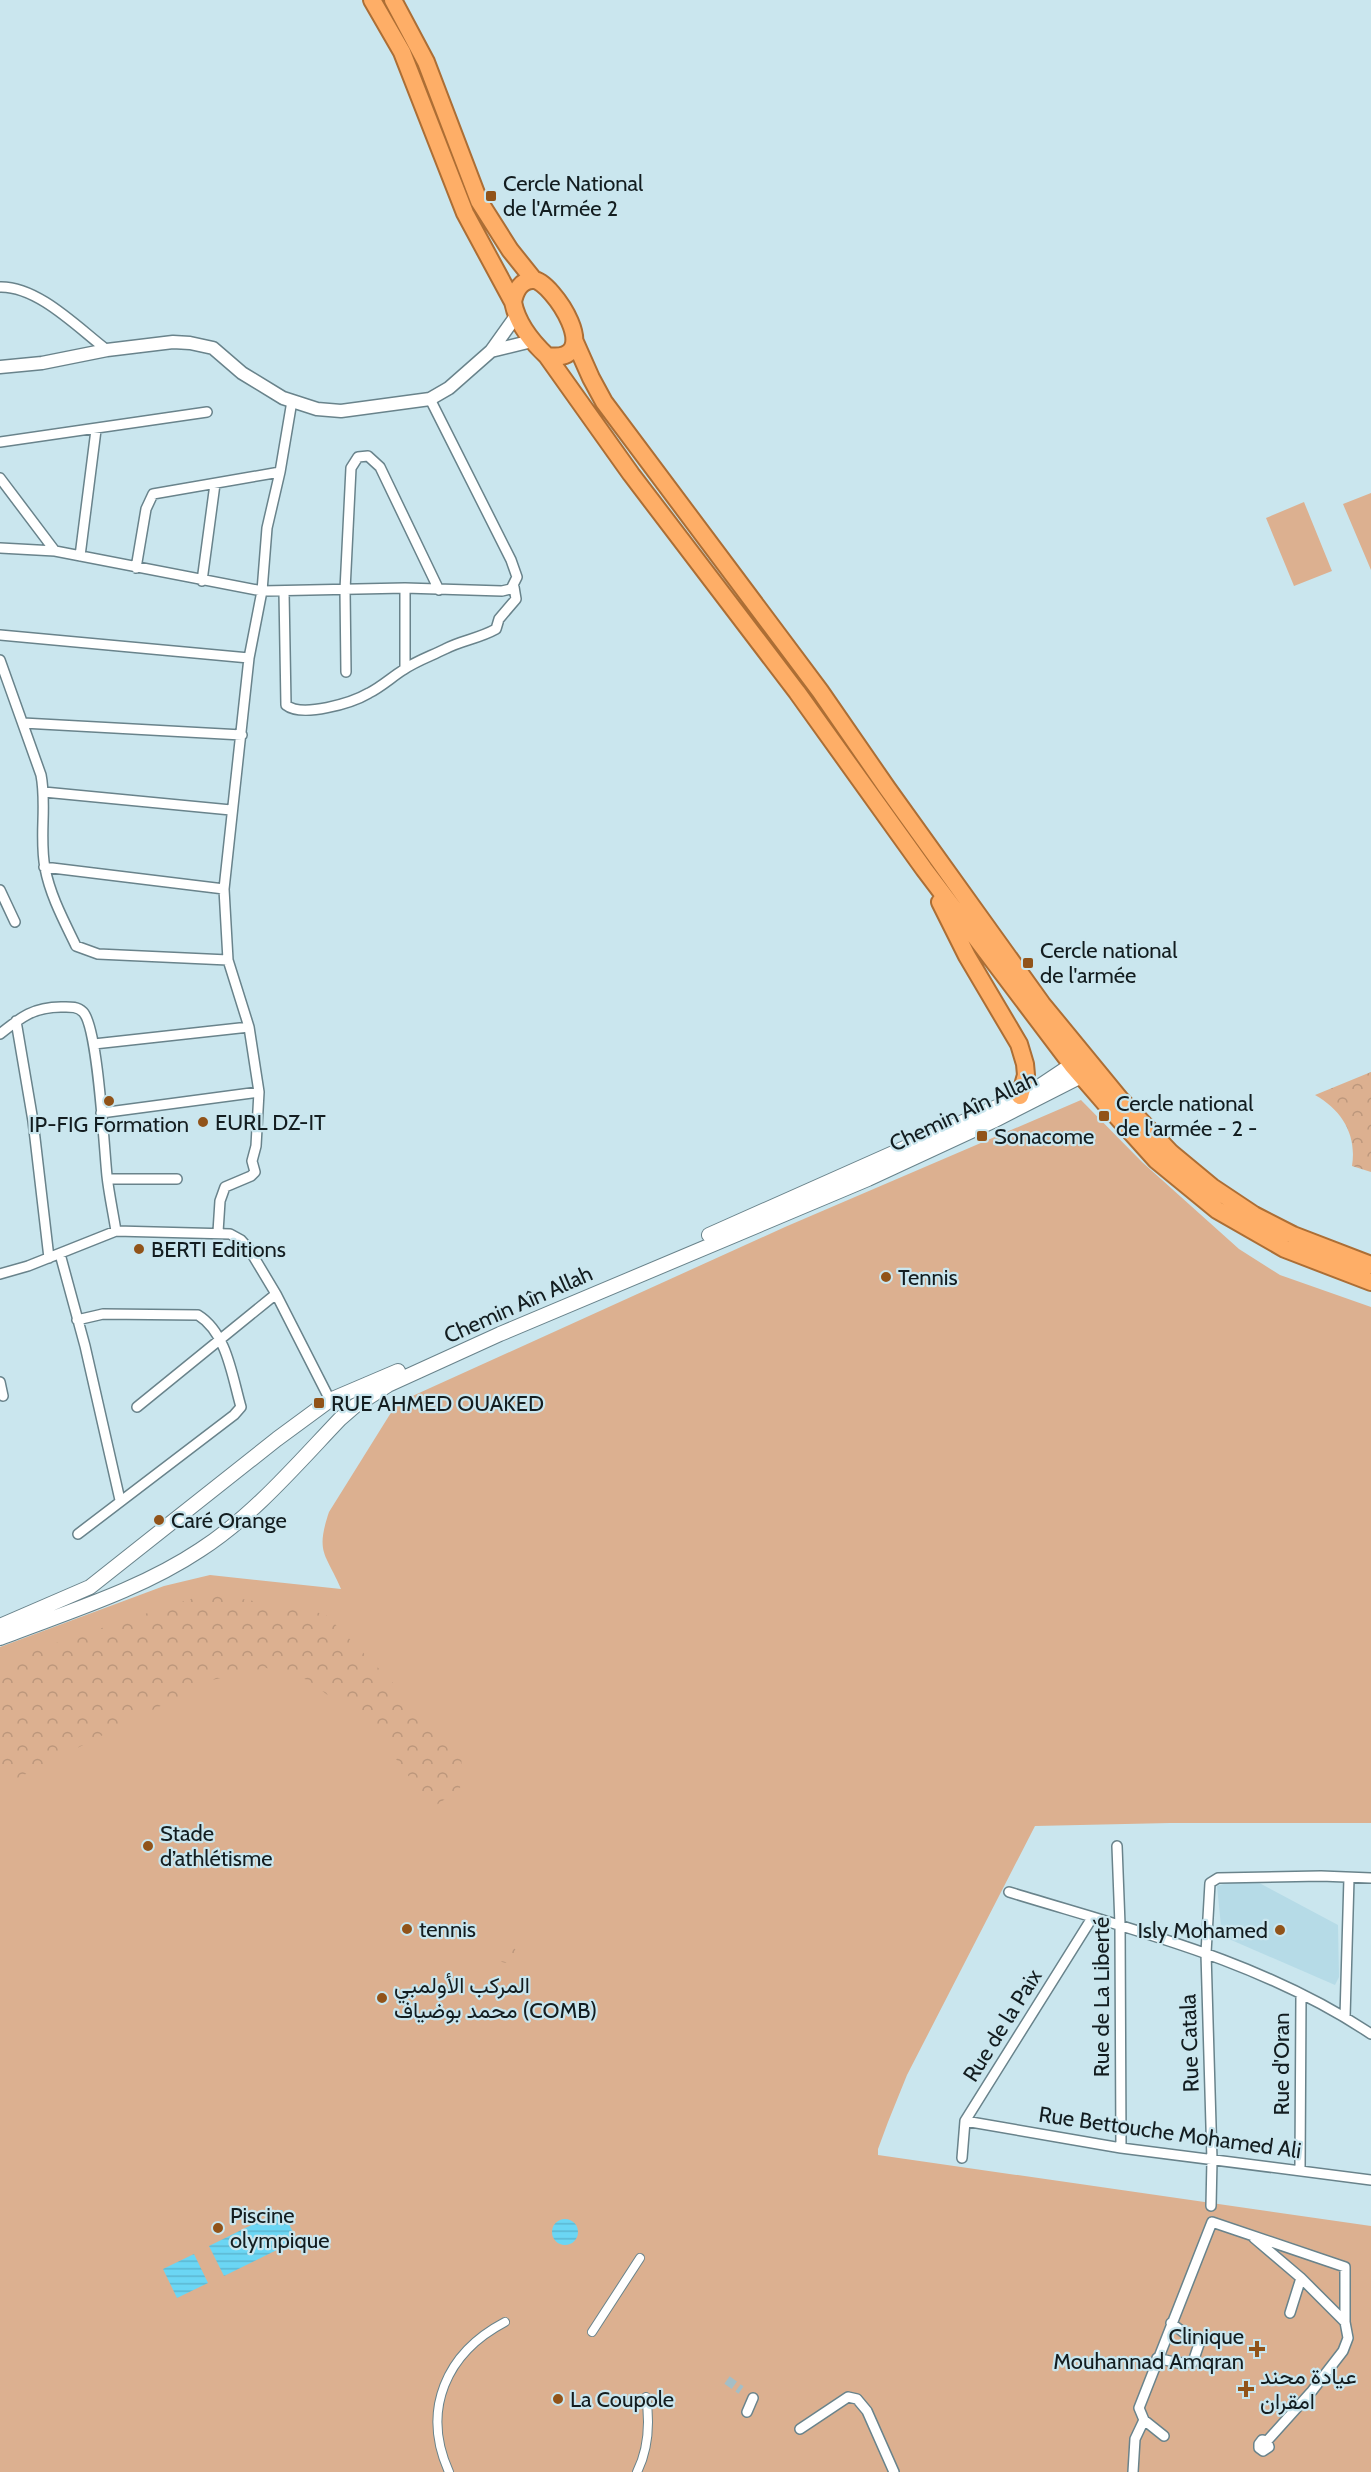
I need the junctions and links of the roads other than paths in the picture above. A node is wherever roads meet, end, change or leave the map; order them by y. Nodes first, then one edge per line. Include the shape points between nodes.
1 (372, 0) edge
2 (393, 0) edge
3 (534, 280) junction
4 (0, 287) edge
5 (514, 309) junction
6 (532, 341) junction
7 (575, 342) junction
8 (107, 350) junction
9 (491, 351) junction
10 (547, 356) junction
11 (0, 367) edge
12 (430, 399) junction
13 (292, 401) junction
14 (207, 412) dead end
15 (96, 430) junction
16 (0, 442) edge
17 (280, 472) junction
18 (0, 478) edge
19 (215, 484) junction
20 (0, 549) edge
21 (55, 551) junction
22 (80, 556) junction
23 (136, 568) junction
24 (202, 581) junction
25 (514, 587) junction
26 (405, 588) junction
27 (345, 590) junction
28 (439, 590) junction
29 (262, 591) junction
30 (284, 592) junction
31 (0, 635) edge
32 (249, 658) junction
33 (0, 660) edge
34 (405, 668) junction
35 (346, 672) dead end
36 (23, 723) junction
37 (242, 735) junction
38 (44, 792) junction
39 (231, 810) junction
40 (44, 867) junction
41 (924, 869) junction
42 (224, 889) junction
43 (0, 890) edge
44 (15, 922) dead end
45 (228, 960) junction
46 (16, 1021) junction
47 (249, 1027) junction
48 (0, 1034) edge
49 (94, 1044) junction
50 (1083, 1067) junction
51 (259, 1092) junction
52 (1020, 1096) junction
53 (101, 1113) junction
54 (108, 1179) junction
55 (177, 1179) dead end
56 (116, 1231) junction
57 (218, 1232) junction
58 (60, 1254) junction
59 (50, 1257) junction
60 (1371, 1265) edge
61 (0, 1274) edge
62 (1371, 1282) edge
63 (276, 1294) junction
64 (77, 1320) junction
65 (220, 1337) junction
66 (0, 1382) edge
67 (3, 1396) dead end
68 (330, 1400) junction
69 (137, 1407) dead end
70 (340, 1419) junction
71 (120, 1500) junction
72 (78, 1534) dead end
73 (128, 1559) junction
74 (145, 1580) junction
75 (0, 1626) edge
76 (0, 1638) edge
77 (1117, 1846) dead end
78 (1349, 1878) junction
79 (1371, 1878) edge
80 (1009, 1892) dead end
81 (1092, 1917) junction
82 (1120, 1925) junction
83 (1206, 1953) junction
84 (1301, 1995) junction
85 (1345, 2017) junction
86 (1371, 2034) edge
87 (965, 2121) junction
88 (1121, 2148) junction
89 (962, 2158) dead end
90 (1212, 2160) junction
91 (1300, 2170) junction
92 (1371, 2180) edge
93 (1211, 2206) dead end
94 (1250, 2234) junction
95 (640, 2258) dead end
96 (1301, 2278) junction
97 (1290, 2313) dead end
98 (505, 2322) dead end
99 (1345, 2322) junction
100 (1172, 2323) junction
101 (592, 2332) dead end
102 (1157, 2358) junction
103 (646, 2397) dead end
104 (753, 2398) dead end
105 (747, 2412) dead end
106 (1144, 2420) junction
107 (800, 2429) dead end
108 (1164, 2436) dead end
109 (1267, 2440) dead end
110 (449, 2472) edge
111 (637, 2472) edge
112 (894, 2472) edge
113 (1133, 2472) edge

1 - 5 highway via 402,52 465,213
2 - 3 highway via 426,62 479,201
3 - 5 highway via 518,288
3 - 7 highway via 564,310
4 - 8 street via 24,290 45,302
5 - 6 highway
5 - 9 street
6 - 9 street
6 - 10 highway
7 - 10 highway via 567,354
7 - 50 highway via 604,402 820,691
8 - 11 street
8 - 13 street via 173,342 202,345 227,358 265,388
9 - 12 street via 449,388
10 - 41 highway
12 - 13 street via 340,411
12 - 25 street via 511,560 517,577
13 - 17 street
14 - 15 street
15 - 16 street
15 - 22 street
17 - 19 street
17 - 29 street via 267,528
18 - 21 street
19 - 23 street via 151,496
19 - 24 street
20 - 21 street
21 - 22 street
22 - 23 street
23 - 24 street
24 - 29 street
25 - 28 street via 502,591
25 - 34 street via 514,602 499,619 496,629
26 - 27 street
26 - 28 street
26 - 34 street
27 - 28 street via 351,468 362,455 372,458 380,467
27 - 30 street
27 - 35 street
29 - 30 street
29 - 32 street
30 - 34 street via 288,707 303,712 368,694
31 - 32 street
32 - 37 street
33 - 36 street
36 - 37 street
36 - 38 street
37 - 39 street
38 - 39 street
38 - 40 street
39 - 42 street
40 - 42 street
40 - 45 street via 75,946 98,954
41 - 50 highway
41 - 52 highway via 963,948 1019,1044 1026,1075
42 - 45 street
43 - 44 street
45 - 47 street
46 - 48 street
46 - 49 street via 40,1008 70,1006 86,1014
46 - 59 street
47 - 49 street
47 - 51 street
49 - 53 street
50 - 52 main road, Chemin Aîn Allah
50 - 60 highway via 1171,1153 1212,1187 1293,1235
50 - 62 highway via 1156,1160 1217,1210 1286,1249
50 - 70 main road, Chemin Aîn Allah via 993,1121 868,1179 398,1380
51 - 53 street
51 - 57 street via 252,1161 255,1172 225,1187
52 - 68 main road, Chemin Aîn Allah
53 - 54 street
54 - 55 street
54 - 56 street
56 - 57 street
56 - 58 street
57 - 63 street via 230,1234 245,1244
58 - 59 street
58 - 64 street
59 - 61 street
63 - 65 street
63 - 68 street
64 - 65 street via 103,1314 198,1315
64 - 71 street
65 - 69 street
65 - 71 street via 241,1407
66 - 67 street
68 - 70 main road
68 - 73 main road, Chemin Aîn Allah
70 - 74 main road, Chemin Aîn Allah via 234,1524 200,1551
71 - 72 street
73 - 74 main road
73 - 75 main road, Chemin Aîn Allah via 90,1587
74 - 76 main road, Chemin Aîn Allah
77 - 82 street, Rue de La Liberté
78 - 79 street
78 - 83 street, Rue Catala via 1213,1879
78 - 85 street
80 - 81 street
81 - 82 street
81 - 87 street, Rue de la Paix
82 - 83 street
82 - 88 street, Rue de La Liberté
83 - 84 street
83 - 90 street, Rue Catala
84 - 85 street
84 - 91 street, Rue d'Oran
85 - 86 street
87 - 88 street, Rue Bettouche Mohamed Ali
87 - 89 street, Rue de la Paix
88 - 90 street, Rue Bettouche Mohamed Ali
90 - 91 street, Rue Bettouche Mohamed Ali
90 - 93 street, Rue Catala
91 - 92 street, Rue Bettouche Mohamed Ali
94 - 96 street
94 - 99 street via 1345,2267
94 - 100 street via 1212,2222
95 - 101 street
96 - 97 street
96 - 99 street
98 - 110 street via 471,2344 447,2378 437,2418 438,2439
99 - 109 street via 1348,2338 1343,2351
100 - 102 street
100 - 102 street via 1199,2344 1193,2362
102 - 106 street via 1139,2408
103 - 111 street via 649,2434
104 - 105 street
106 - 108 street
106 - 113 street via 1135,2439
107 - 112 street via 848,2397 857,2399 867,2411

